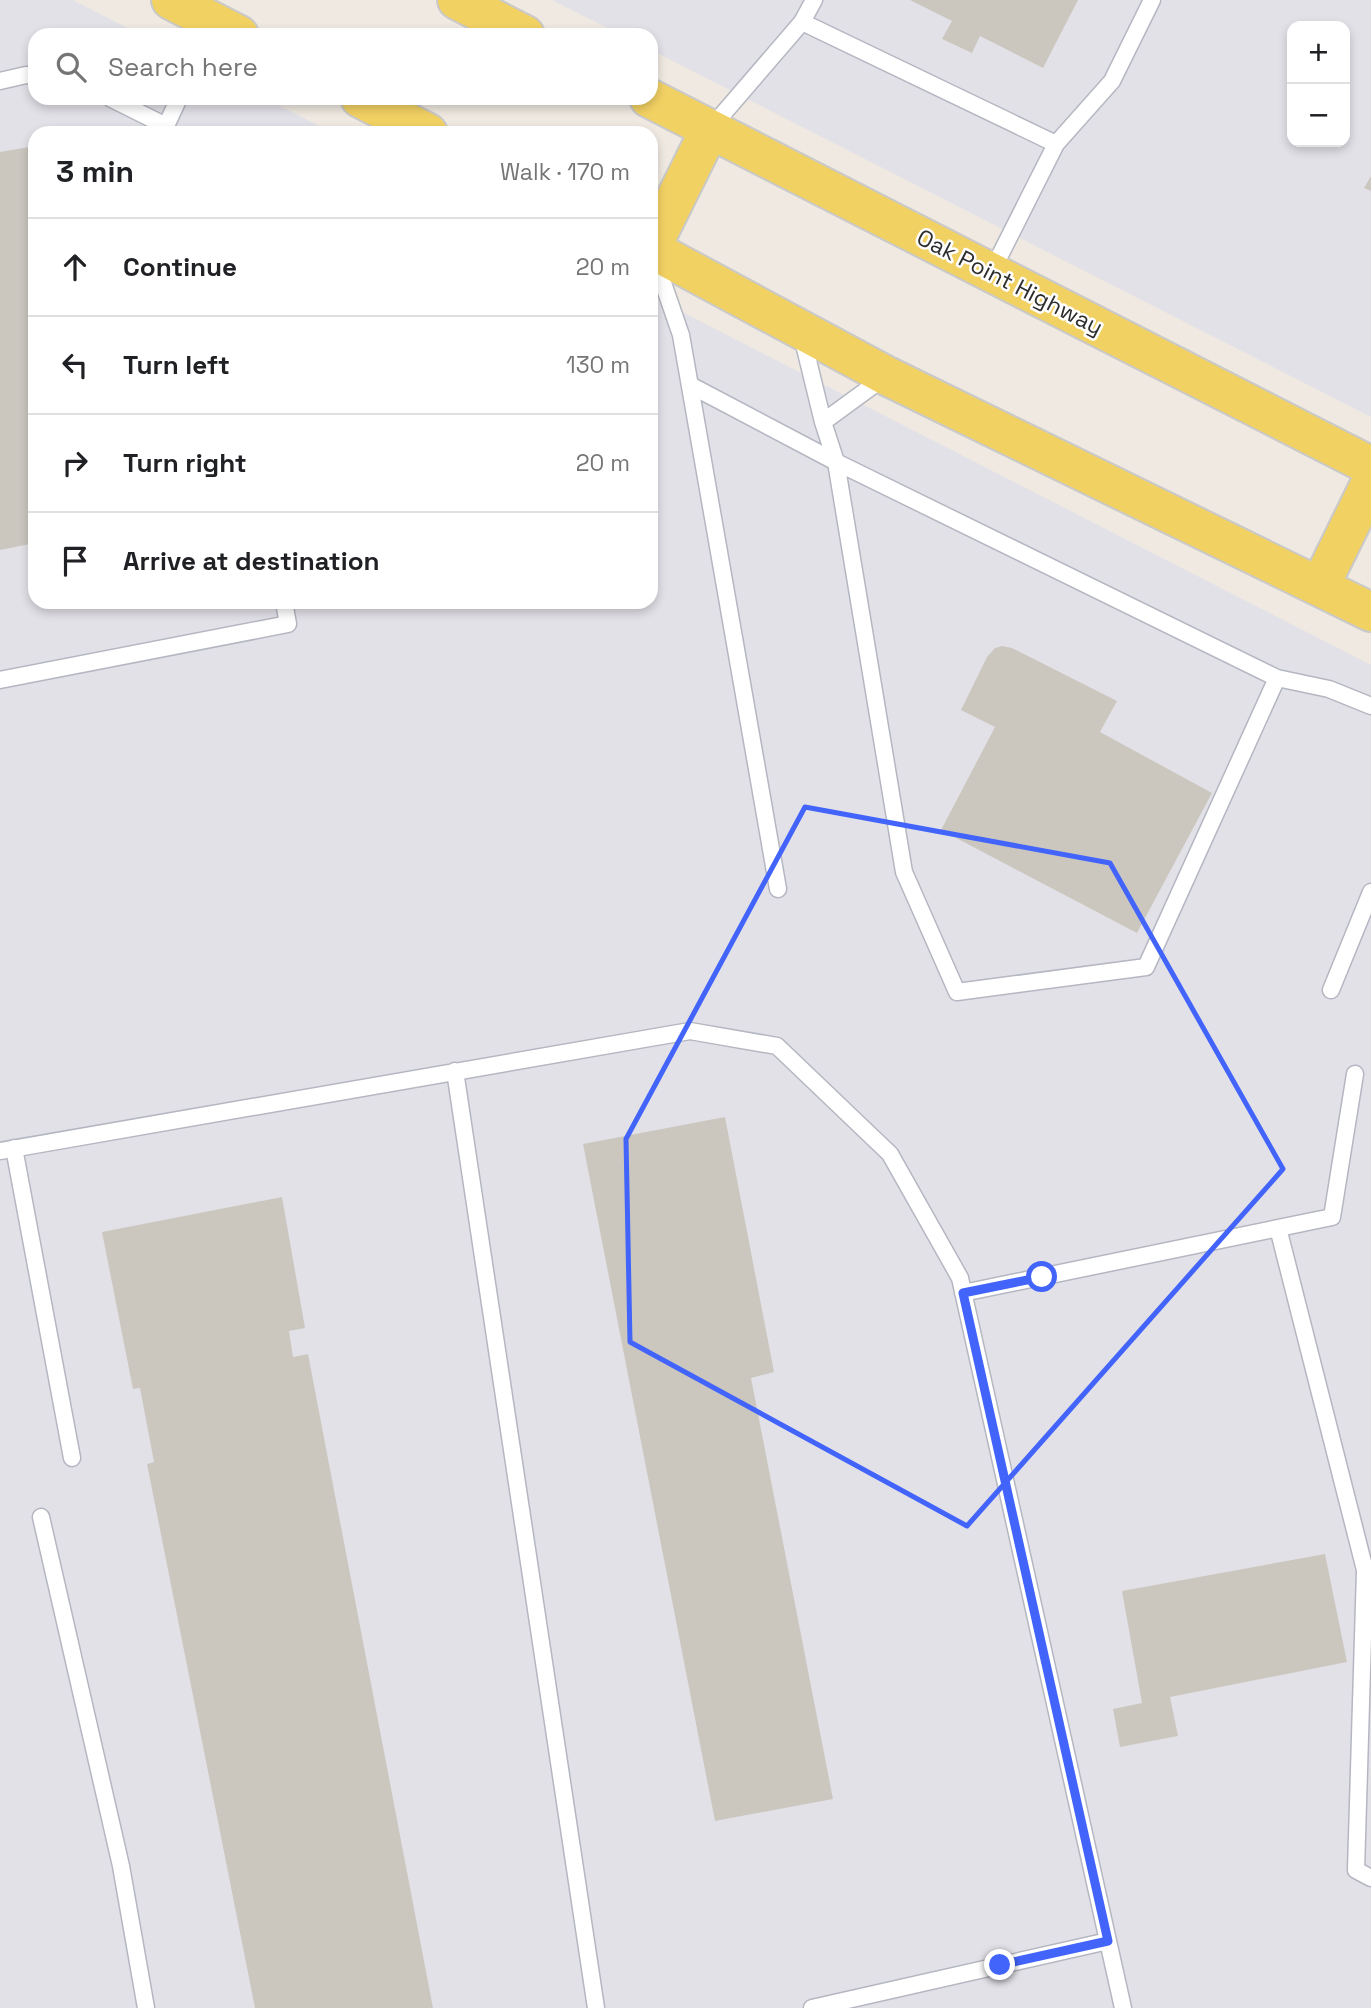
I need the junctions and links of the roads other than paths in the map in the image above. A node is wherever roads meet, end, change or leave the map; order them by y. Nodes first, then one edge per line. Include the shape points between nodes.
1 (171, 0) edge
2 (457, 0) edge
3 (814, 0) edge
4 (1152, 0) edge
5 (802, 22) junction
6 (215, 28) edge
7 (512, 28) edge
8 (28, 75) edge
9 (0, 81) edge
10 (658, 103) edge
11 (124, 105) edge
12 (176, 105) edge
13 (374, 105) edge
14 (164, 126) edge
15 (166, 126) edge
16 (414, 126) edge
17 (710, 129) junction
18 (1056, 144) junction
19 (658, 235) edge
20 (658, 253) edge
21 (658, 269) edge
22 (991, 273) junction
23 (800, 328) junction
24 (887, 376) junction
25 (690, 385) junction
26 (823, 422) junction
27 (836, 462) junction
28 (1371, 467) edge
29 (1371, 482) edge
30 (1320, 586) junction
31 (285, 609) edge
32 (1371, 612) edge
33 (1277, 678) junction
34 (0, 680) edge
35 (1371, 706) edge
36 (778, 889) dead end
37 (1371, 892) edge
38 (1331, 990) dead end
39 (456, 1071) junction
40 (1355, 1074) dead end
41 (7, 1149) edge
42 (1278, 1228) junction
43 (963, 1293) junction
44 (72, 1458) dead end
45 (41, 1517) dead end
46 (1371, 1878) edge
47 (1108, 1941) junction
48 (146, 2008) edge
49 (596, 2008) edge
50 (812, 2008) edge
51 (1122, 2008) edge

1 - 6 main road
2 - 7 main road
3 - 5 lane
4 - 18 lane via 1112,81
5 - 17 lane
5 - 18 lane
8 - 9 lane
10 - 17 main road, Oak Point Highway
11 - 14 lane
12 - 15 lane
13 - 16 main road
17 - 19 main road
17 - 22 main road, Oak Point Highway
18 - 22 lane
20 - 23 main road
21 - 25 lane via 681,335
22 - 28 main road, Oak Point Highway
23 - 24 main road
23 - 26 lane
24 - 26 lane
24 - 30 main road
25 - 27 lane
25 - 36 lane
26 - 27 lane
27 - 33 lane
27 - 33 lane via 904,872 957,992 1146,967
29 - 30 main road
30 - 32 main road
31 - 34 lane via 288,624
33 - 35 lane via 1329,689
37 - 38 lane
39 - 41 lane
39 - 43 lane via 690,1031 777,1046 890,1154 960,1278
39 - 49 lane
40 - 42 lane via 1332,1217
41 - 44 lane
42 - 43 lane
42 - 46 lane via 1365,1570 1356,1870
43 - 47 lane
45 - 48 lane via 121,1866
47 - 50 lane
47 - 51 lane

